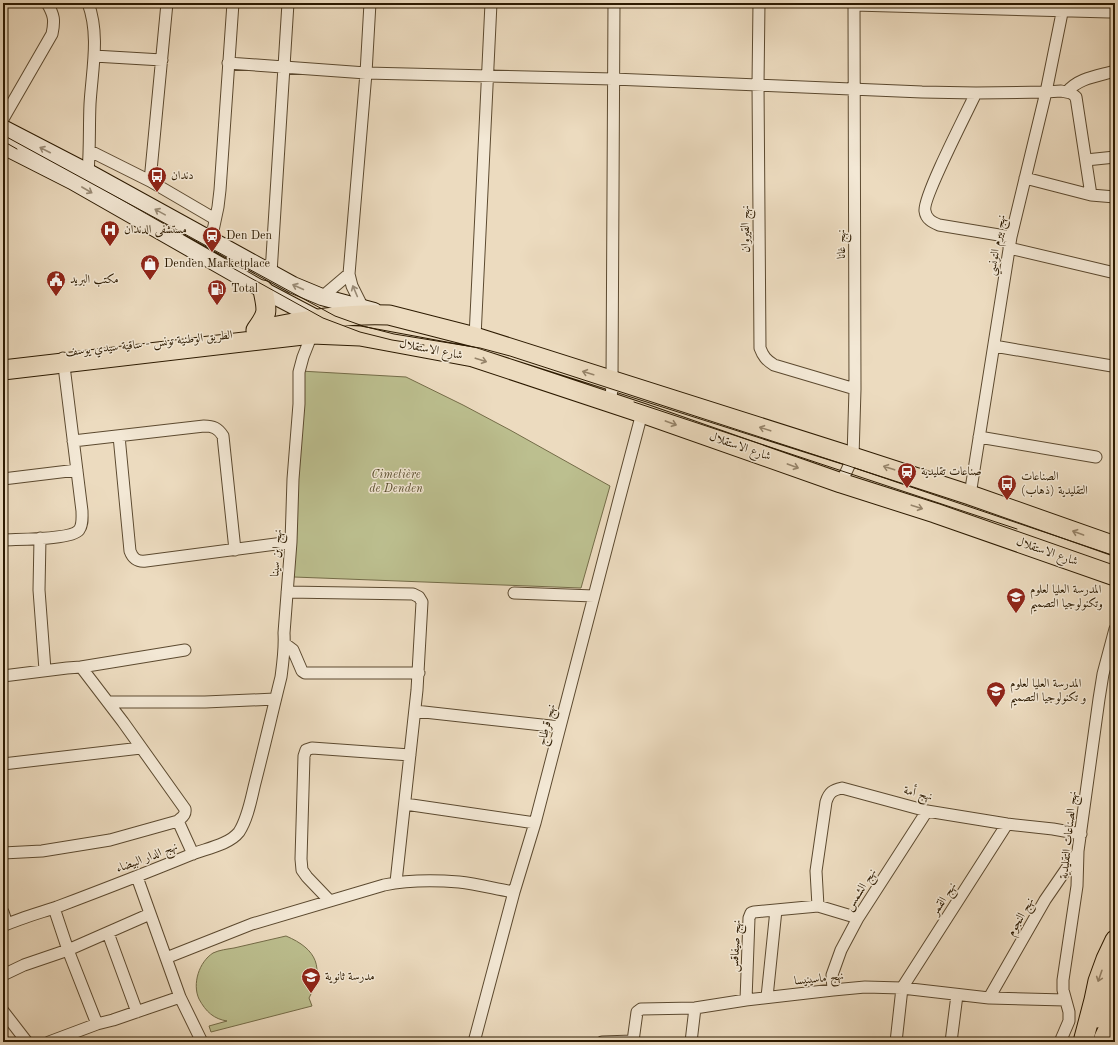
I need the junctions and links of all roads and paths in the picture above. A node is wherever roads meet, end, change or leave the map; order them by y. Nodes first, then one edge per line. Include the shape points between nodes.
1 (47, 3) edge
2 (88, 3) edge
3 (167, 3) edge
4 (234, 3) edge
5 (288, 3) edge
6 (370, 3) edge
7 (491, 3) edge
8 (614, 3) edge
9 (758, 3) edge
10 (854, 4) edge
11 (1063, 7) edge
12 (1115, 8) edge
13 (94, 56) junction
14 (162, 60) junction
15 (228, 63) junction
16 (283, 67) junction
17 (1115, 71) edge
18 (366, 73) junction
19 (487, 76) junction
20 (613, 79) junction
21 (758, 84) junction
22 (855, 89) junction
23 (1046, 92) junction
24 (1067, 92) junction
25 (976, 93) junction
26 (3, 119) edge
27 (3, 128) edge
28 (3, 146) edge
29 (90, 151) junction
30 (1115, 157) edge
31 (1086, 160) junction
32 (88, 172) junction
33 (1024, 178) junction
34 (150, 181) junction
35 (1091, 195) junction
36 (1115, 197) edge
37 (215, 219) junction
38 (211, 240) junction
39 (1010, 243) junction
40 (1115, 273) edge
41 (349, 274) junction
42 (267, 281) junction
43 (322, 297) junction
44 (363, 308) junction
45 (389, 315) junction
46 (314, 327) junction
47 (256, 330) junction
48 (360, 336) joint
49 (474, 337) junction
50 (994, 346) junction
51 (63, 358) junction
52 (3, 361) edge
53 (1112, 366) dead end
54 (3, 370) edge
55 (612, 381) junction
56 (855, 389) junction
57 (611, 402) junction
58 (642, 413) junction
59 (119, 436) junction
60 (979, 437) junction
61 (73, 441) junction
62 (853, 456) junction
63 (1096, 457) dead end
64 (77, 470) junction
65 (3, 478) edge
66 (841, 483) junction
67 (970, 495) junction
68 (40, 538) junction
69 (3, 540) edge
70 (291, 542) junction
71 (1115, 546) edge
72 (235, 550) junction
73 (1115, 576) edge
74 (287, 592) junction
75 (514, 593) dead end
76 (594, 596) junction
77 (1115, 629) edge
78 (285, 644) junction
79 (186, 650) dead end
80 (81, 667) junction
81 (45, 670) junction
82 (419, 673) junction
83 (3, 676) edge
84 (275, 699) junction
85 (108, 702) junction
86 (415, 711) junction
87 (560, 727) junction
88 (141, 748) junction
89 (410, 755) junction
90 (3, 764) edge
91 (258, 773) joint
92 (405, 804) junction
93 (928, 811) junction
94 (178, 821) junction
95 (535, 822) junction
96 (1007, 824) junction
97 (1080, 834) junction
98 (1078, 851) junction
99 (3, 853) edge
100 (193, 854) junction
101 (137, 876) junction
102 (396, 882) junction
103 (514, 892) junction
104 (329, 900) junction
105 (818, 906) junction
106 (54, 908) junction
107 (776, 910) junction
108 (3, 912) edge
109 (150, 914) junction
110 (858, 918) junction
111 (5, 925) edge
112 (108, 933) junction
113 (1115, 940) edge
114 (68, 950) junction
115 (166, 958) junction
116 (3, 975) edge
117 (1115, 984) edge
118 (902, 988) junction
119 (833, 990) junction
120 (957, 994) junction
121 (180, 997) junction
122 (767, 997) junction
123 (989, 998) junction
124 (746, 1000) junction
125 (1065, 1000) junction
126 (695, 1008) junction
127 (3, 1011) edge
128 (137, 1012) junction
129 (1115, 1017) edge
130 (97, 1024) junction
131 (1108, 1036) edge
132 (27, 1042) edge
133 (49, 1042) edge
134 (202, 1042) edge
135 (474, 1042) edge
136 (602, 1042) edge
137 (691, 1042) edge
138 (896, 1042) edge
139 (951, 1042) edge
140 (1060, 1042) edge
141 (1084, 1042) edge

1 - 26 street via 54,23 52,34
2 - 13 street via 95,33
3 - 14 street
4 - 15 street
5 - 16 street
6 - 18 street
7 - 19 street
8 - 20 street
9 - 21 street, نهج القيروان
10 - 11 street
10 - 22 street, نهج غانا
11 - 12 street via 1109,12
11 - 23 street, نهج بيرم التونسي
13 - 14 street
13 - 29 street
14 - 34 street
15 - 16 street
15 - 37 street via 220,190
16 - 18 street
16 - 42 street
17 - 24 street via 1079,82
18 - 19 street
18 - 41 street
19 - 20 street
19 - 49 street
20 - 21 street
20 - 55 street
21 - 22 street
21 - 56 street, نهج القيروان via 760,348 768,362 774,365
22 - 25 street
22 - 56 street, نهج غانا
23 - 24 street
23 - 25 street
23 - 33 street, نهج بيرم التونسي
24 - 31 street via 1076,97
25 - 39 street via 924,210 931,222
32 -> 27 main road
28 -> 42 main road
29 - 32 street
29 - 34 street
30 - 31 street
31 - 35 street
38 -> 32 main road
33 - 35 street
33 - 39 street, نهج بيرم التونسي
34 - 37 street
35 - 36 street
37 - 38 street
38 - 42 main road
39 - 40 street
39 - 50 street, نهج بيرم التونسي
41 - 43 street
44 -> 41 street
43 -> 42 main road via 293,285
42 - 46 main road
42 - 47 highway via 266,313
43 - 44 main road
44 - 45 main road
45 - 46 highway, الطريق الوطنية تونس - ساقية سيدي يوسف via 335,316
45 - 49 highway, شارع الاستقلال
46 - 47 highway, الطريق الوطنية تونس - ساقية سيدي يوسف
46 - 48 highway, الطريق الوطنية تونس - ساقية سيدي يوسف
46 - 51 highway, الطريق الوطنية تونس - ساقية سيدي يوسف
46 - 70 street, نهج ابن سينا via 299,372
47 - 51 highway, الطريق الوطنية تونس - ساقية سيدي يوسف via 210,340
48 -> 57 highway, شارع الاستقلال via 473,358
55 -> 49 highway, شارع الاستقلال
50 - 53 street
50 - 60 street, نهج بيرم التونسي
51 - 52 highway, الطريق الوطنية تونس - ساقية سيدي يوسف
51 - 54 highway, الطريق الوطنية تونس - ساقية سيدي يوسف
51 - 61 street
55 - 57 street
62 -> 55 highway, شارع الاستقلال
56 - 62 street, نهج غانا
57 - 58 highway, شارع الاستقلال
58 -> 66 highway, شارع الاستقلال
58 - 76 street, نهج قرطاج
59 - 61 street
59 - 72 street via 204,426 220,431 224,442
59 - 72 street via 130,551 135,559 146,561
60 - 63 street
60 - 67 street, نهج بيرم التونسي
61 - 64 street
62 - 66 street, نهج غانا
67 -> 62 highway, شارع الاستقلال
64 - 65 street
64 - 68 street via 82,511 79,530 68,536
66 -> 73 highway, شارع الاستقلال
71 -> 67 highway, شارع الاستقلال
68 - 69 street
68 - 81 street via 39,590
70 - 72 street
70 - 74 street, نهج ابن سينا
74 - 78 street, نهج ابن سينا
74 - 82 street via 413,594 418,597 422,602
75 - 76 street
76 - 87 street, نهج قرطاج
77 - 97 street, نهج الصناعات التقليدية via 1099,694
78 - 82 street via 293,650 305,673
78 - 84 street, نهج ابن سينا
79 - 80 street
80 - 81 street
80 - 85 street
81 - 83 street
82 - 86 street
84 - 85 street
84 - 91 street, نهج ابن سينا
85 - 88 street
86 - 87 street
86 - 89 street
87 - 95 street, نهج قرطاج
88 - 90 street
88 - 94 street via 185,809 186,813
89 - 92 street
89 - 104 street via 312,748 306,750 302,870
91 - 100 street, نهج الدار البيضاء via 247,815 238,833 216,846
92 - 95 street
92 - 102 street
93 - 96 street, نهج أمة
93 - 105 street, نهج أمة via 842,788 829,794 816,871
93 - 110 street, نهج الشمس
94 - 99 street via 110,840 42,851
94 - 100 street
95 - 103 street, نهج قرطاج
96 - 97 street, نهج أمة
96 - 118 street, نهج القمر
97 - 98 street, نهج الصناعات التقليدية
98 - 123 street, نهج النجوم via 1045,900
98 - 125 street, نهج الصناعات التقليدية via 1077,886 1063,980
100 - 101 street, نهج الدار البيضاء
101 - 106 street, نهج الدار البيضاء
101 - 109 street
102 - 103 street via 460,882
102 - 104 street
103 - 135 street, نهج قرطاج
104 - 115 street via 252,924
105 - 107 street, نهج صيفاقس
105 - 110 street, نهج صيفاقس
106 - 111 street, نهج الدار البيضاء
106 - 114 street
107 - 122 street
107 - 124 street, نهج صيفاقس via 754,912 749,918
108 - 111 street
109 - 112 street
109 - 115 street
110 - 119 street, نهج الشمس via 835,965 832,975
112 - 114 street
112 - 128 street
113 -> 141 highway via 1098,982
114 - 116 street
114 - 130 street
115 - 121 street
117 - 141 highway
118 - 119 street, نهج ماسينيسا via 865,987
118 - 120 street, نهج ماسينيسا
118 - 138 street
119 - 122 street, نهج ماسينيسا
120 - 123 street, نهج ماسينيسا
120 - 139 street
121 - 128 street
121 - 134 street
122 - 124 street, نهج ماسينيسا
123 - 125 street, نهج ماسينيسا
124 - 126 street, نهج ماسينيسا
125 - 140 street, نهج الصناعات التقليدية via 1069,1021
126 - 136 street, نهج ماسينيسا via 641,1009 637,1012 633,1040
126 - 137 street
127 - 132 street
128 - 130 street
129 - 131 highway
130 - 133 street

